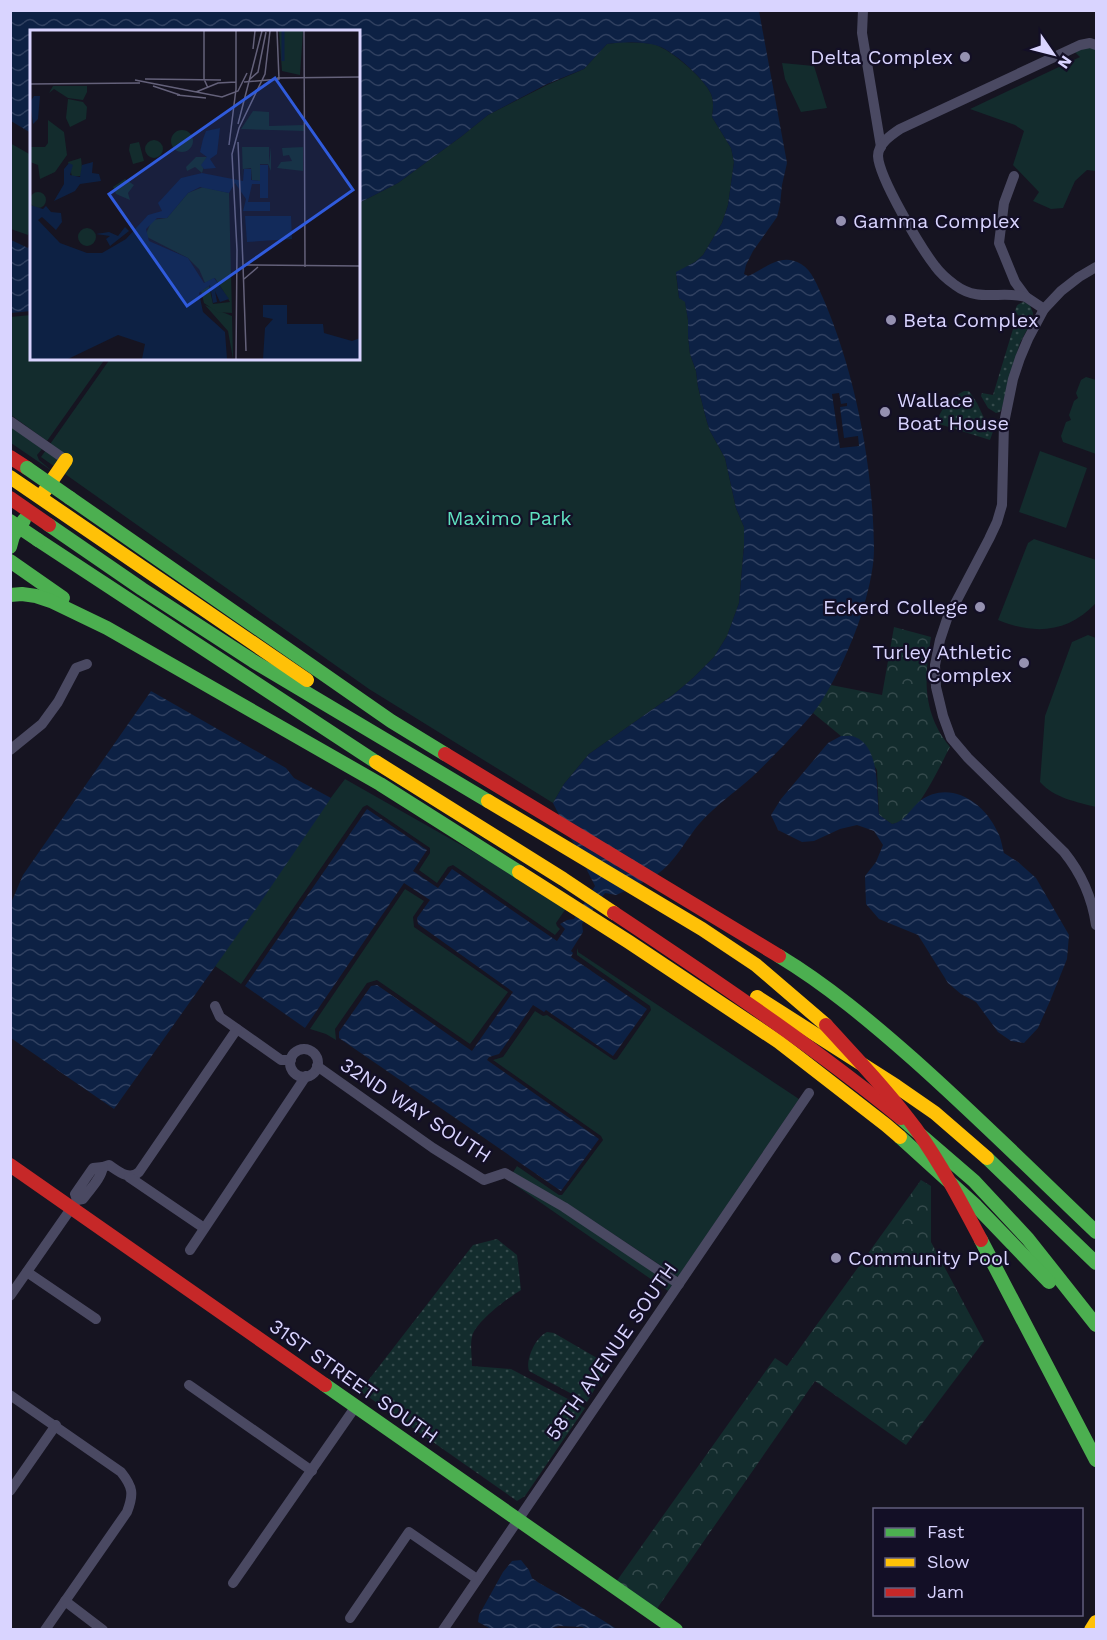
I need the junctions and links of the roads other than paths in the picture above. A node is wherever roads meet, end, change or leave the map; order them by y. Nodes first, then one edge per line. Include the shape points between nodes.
1 (863, 10) edge
2 (1096, 45) edge
3 (881, 147) junction
4 (1014, 177) dead end
5 (1096, 267) edge
6 (1022, 295) junction
7 (1044, 309) junction
8 (10, 421) edge
9 (10, 457) edge
10 (66, 460) joint
11 (10, 477) edge
12 (40, 497) junction
13 (10, 498) edge
14 (10, 521) edge
15 (11, 540) edge
16 (10, 561) edge
17 (10, 595) edge
18 (107, 628) junction
19 (87, 664) dead end
20 (356, 722) junction
21 (10, 750) edge
22 (1096, 925) edge
23 (653, 939) junction
24 (215, 1006) dead end
25 (237, 1029) junction
26 (291, 1060) junction
27 (317, 1066) junction
28 (306, 1076) junction
29 (809, 1094) dead end
30 (10, 1165) edge
31 (129, 1177) junction
32 (74, 1204) junction
33 (204, 1228) junction
34 (1096, 1232) edge
35 (190, 1250) dead end
36 (1096, 1263) edge
37 (27, 1272) junction
38 (679, 1284) junction
39 (10, 1296) edge
40 (96, 1320) dead end
41 (1095, 1323) edge
42 (189, 1385) dead end
43 (10, 1395) edge
44 (356, 1406) junction
45 (56, 1425) junction
46 (1096, 1460) edge
47 (312, 1471) junction
48 (10, 1491) edge
49 (518, 1519) junction
50 (477, 1579) junction
51 (233, 1583) dead end
52 (65, 1601) junction
53 (350, 1618) dead end
54 (1096, 1622) edge
55 (45, 1629) edge
56 (103, 1629) edge
57 (443, 1629) edge
58 (676, 1629) edge
59 (1091, 1629) edge

1 - 3 street via 862,33
2 - 3 street via 1080,45 943,108 889,136
3 - 6 street via 881,172 936,267 956,286 972,294
4 - 6 street via 1004,203 999,243
5 - 7 street via 1061,291
6 - 7 street
7 - 22 street via 1013,379 1004,423 1002,505 989,539 947,619 935,665 936,687 951,738 1077,868 1089,894
8 - 10 street
9 - 34 main road, bridge via 391,721 791,963 865,1019 944,1088
10 - 12 main road
11 - 12 main road
12 - 15 main road
12 - 20 main road via 336,700
13 - 20 main road, bridge via 253,661
14 - 23 main road, bridge
16 - 18 main road
17 - 18 main road via 51,601
18 - 41 main road via 380,784 779,1042 886,1125 976,1206 1054,1287
19 - 21 street via 76,668 42,724
20 - 46 main road, bridge via 663,904 756,965 826,1025 878,1080 942,1168
23 - 36 main road via 685,952 934,1113 980,1151
23 - 41 main road via 855,1081 919,1133 974,1181 1028,1239
24 - 25 street via 220,1017
25 - 26 street via 281,1060
25 - 31 street via 139,1172
26 - 27 street, 32ND WAY SOUTH via 297,1051 307,1050 316,1056
26 - 28 street via 292,1070
27 - 28 street, 32ND WAY SOUTH
27 - 38 street, 32ND WAY SOUTH via 484,1180 505,1173 564,1206
28 - 33 street, 32ND WAY SOUTH
29 - 38 street, 58TH AVENUE SOUTH
30 - 32 main road, 31ST STREET SOUTH
31 - 32 street via 109,1165 102,1167 102,1174 83,1199
31 - 33 street
32 - 37 street
32 - 44 main road, 31ST STREET SOUTH
33 - 35 street, 32ND WAY SOUTH
37 - 39 street
37 - 40 street
38 - 49 street, 58TH AVENUE SOUTH
42 - 47 street
43 - 45 street
44 - 47 street
44 - 49 main road, 31ST STREET SOUTH
45 - 48 street
45 - 52 street via 121,1472 130,1484 132,1498 128,1512
47 - 51 street
49 - 50 street, 58TH AVENUE SOUTH
49 - 58 main road, 31ST STREET SOUTH
50 - 53 street via 408,1532
50 - 57 street, 58TH AVENUE SOUTH
52 - 55 street
52 - 56 street
54 - 59 main road

